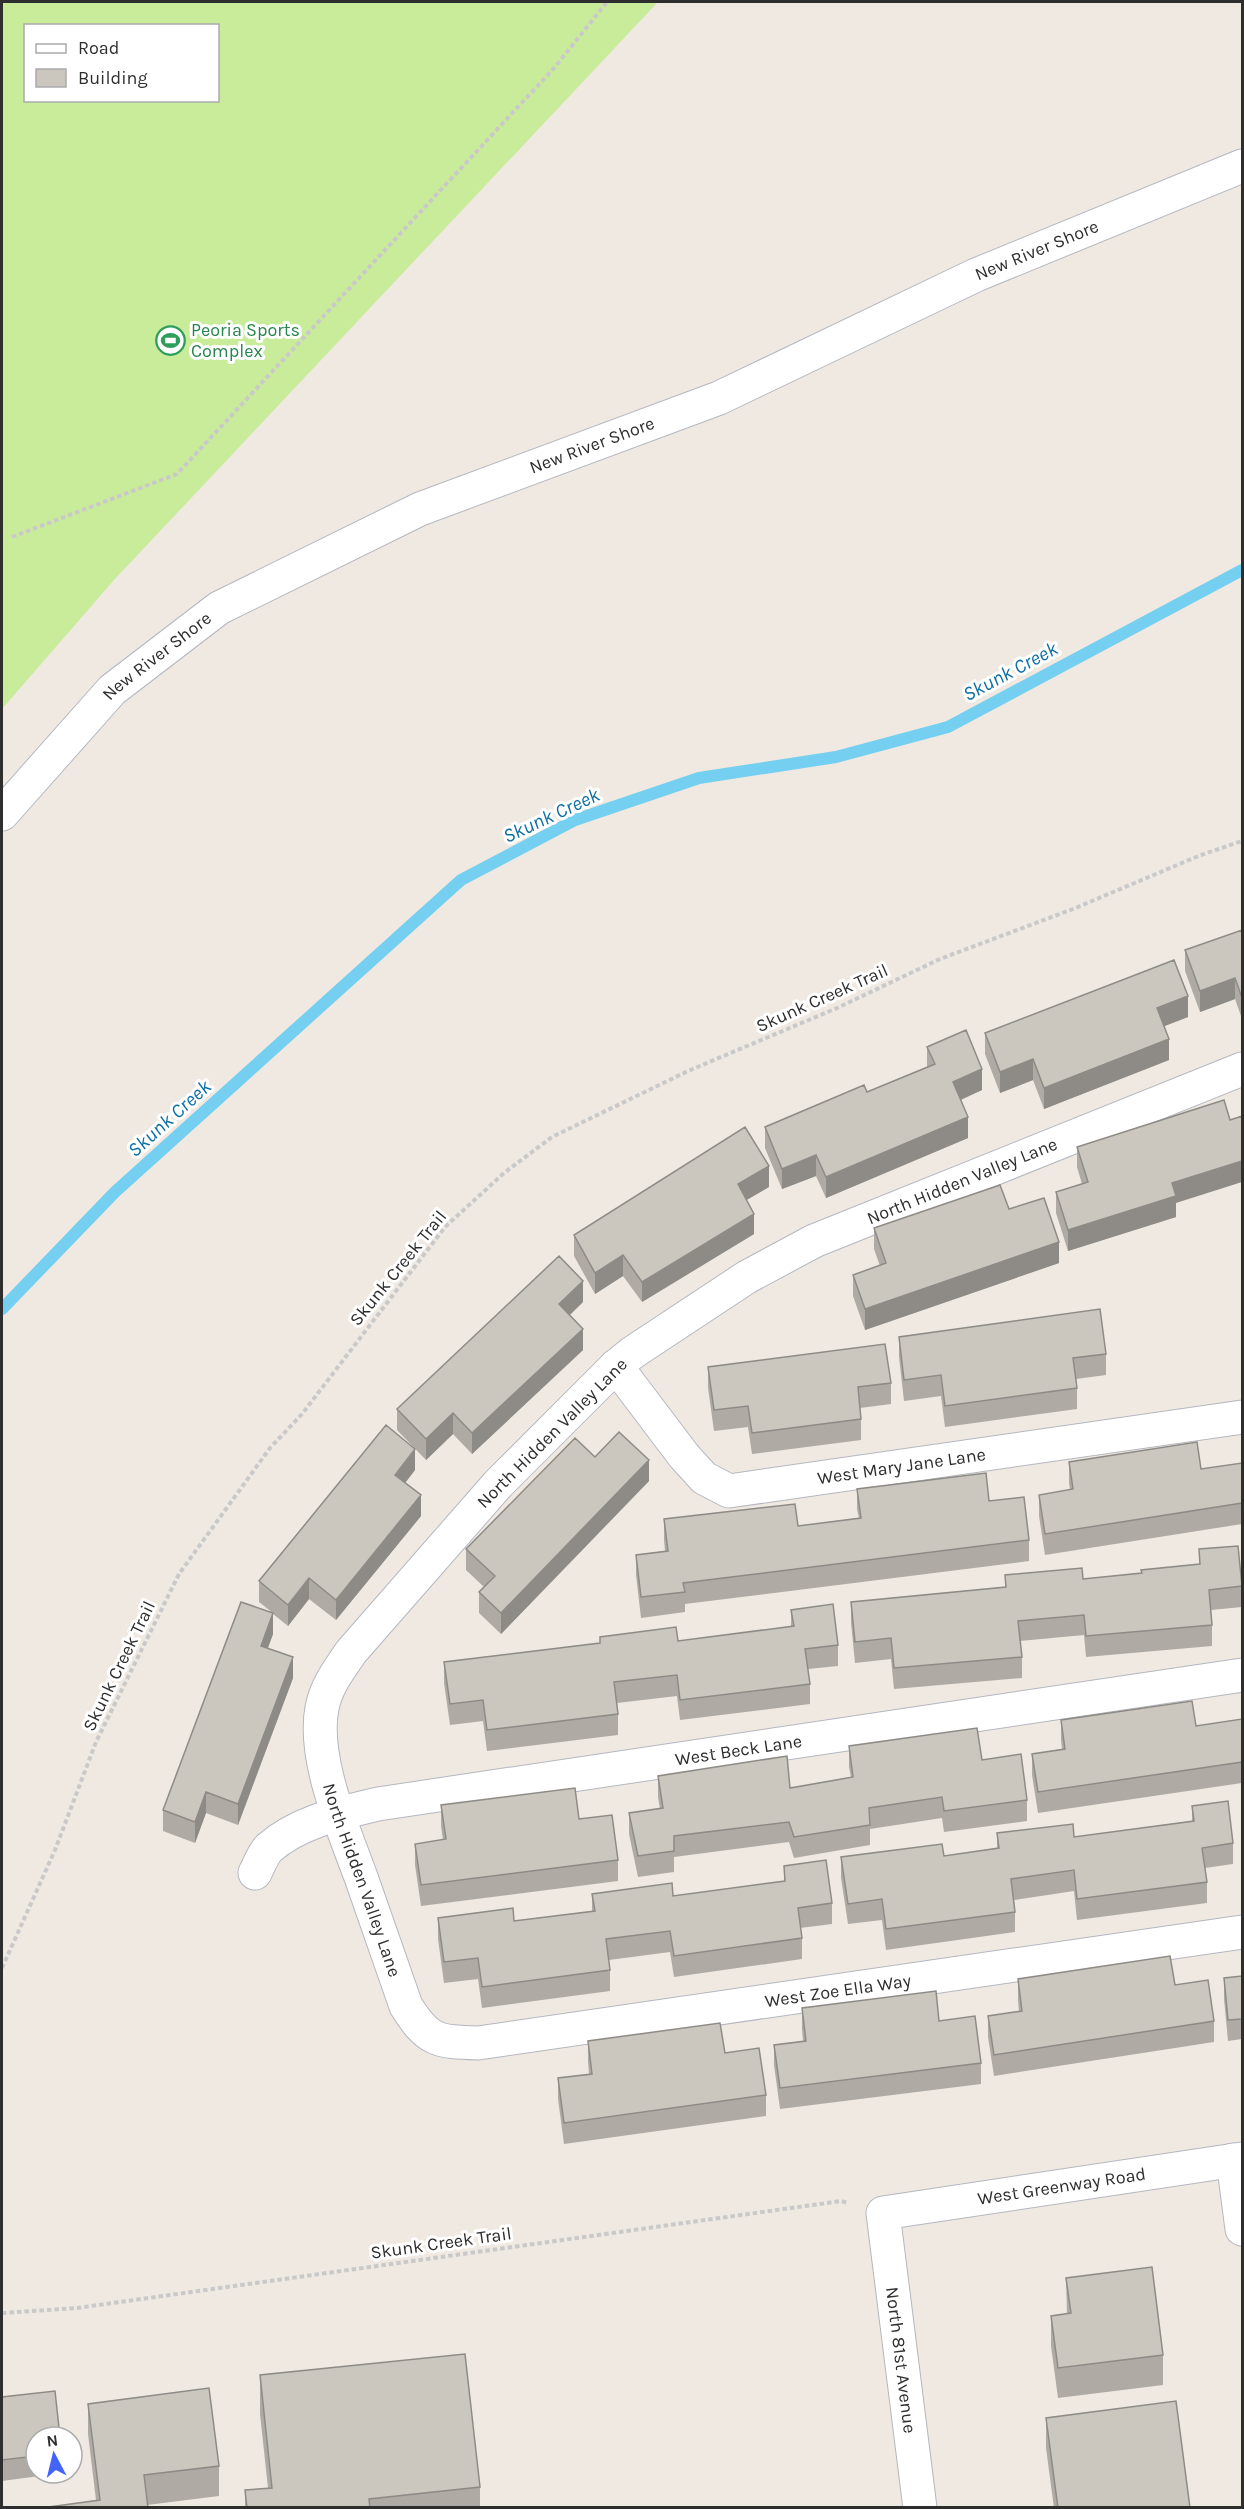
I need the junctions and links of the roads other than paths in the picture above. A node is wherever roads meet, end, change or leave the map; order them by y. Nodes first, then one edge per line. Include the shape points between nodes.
1 (1242, 166) edge
2 (2, 814) edge
3 (1242, 1069) edge
4 (616, 1366) junction
5 (1242, 1418) edge
6 (1242, 1675) edge
7 (338, 1814) junction
8 (255, 1873) dead end
9 (1242, 1932) edge
10 (434, 2038) joint
11 (1238, 2159) edge
12 (883, 2213) joint
13 (1242, 2229) edge
14 (920, 2508) edge

1 - 2 street, New River Shore via 976,275 719,398 420,509 219,608 112,690
3 - 4 street, North Hidden Valley Lane via 814,1241 747,1277
4 - 5 street, West Mary Jane Lane via 684,1456 704,1478 729,1491
4 - 7 street, North Hidden Valley Lane via 498,1484 351,1652 330,1682 322,1709 320,1739
6 - 7 street, West Beck Lane via 401,1801
7 - 8 street, West Beck Lane via 294,1831 267,1849
7 - 10 street, North Hidden Valley Lane via 406,2006 418,2025
9 - 10 street, West Zoe Ella Way via 478,2043
11 - 12 street, West Greenway Road
11 - 13 street
12 - 14 street, North 81st Avenue

